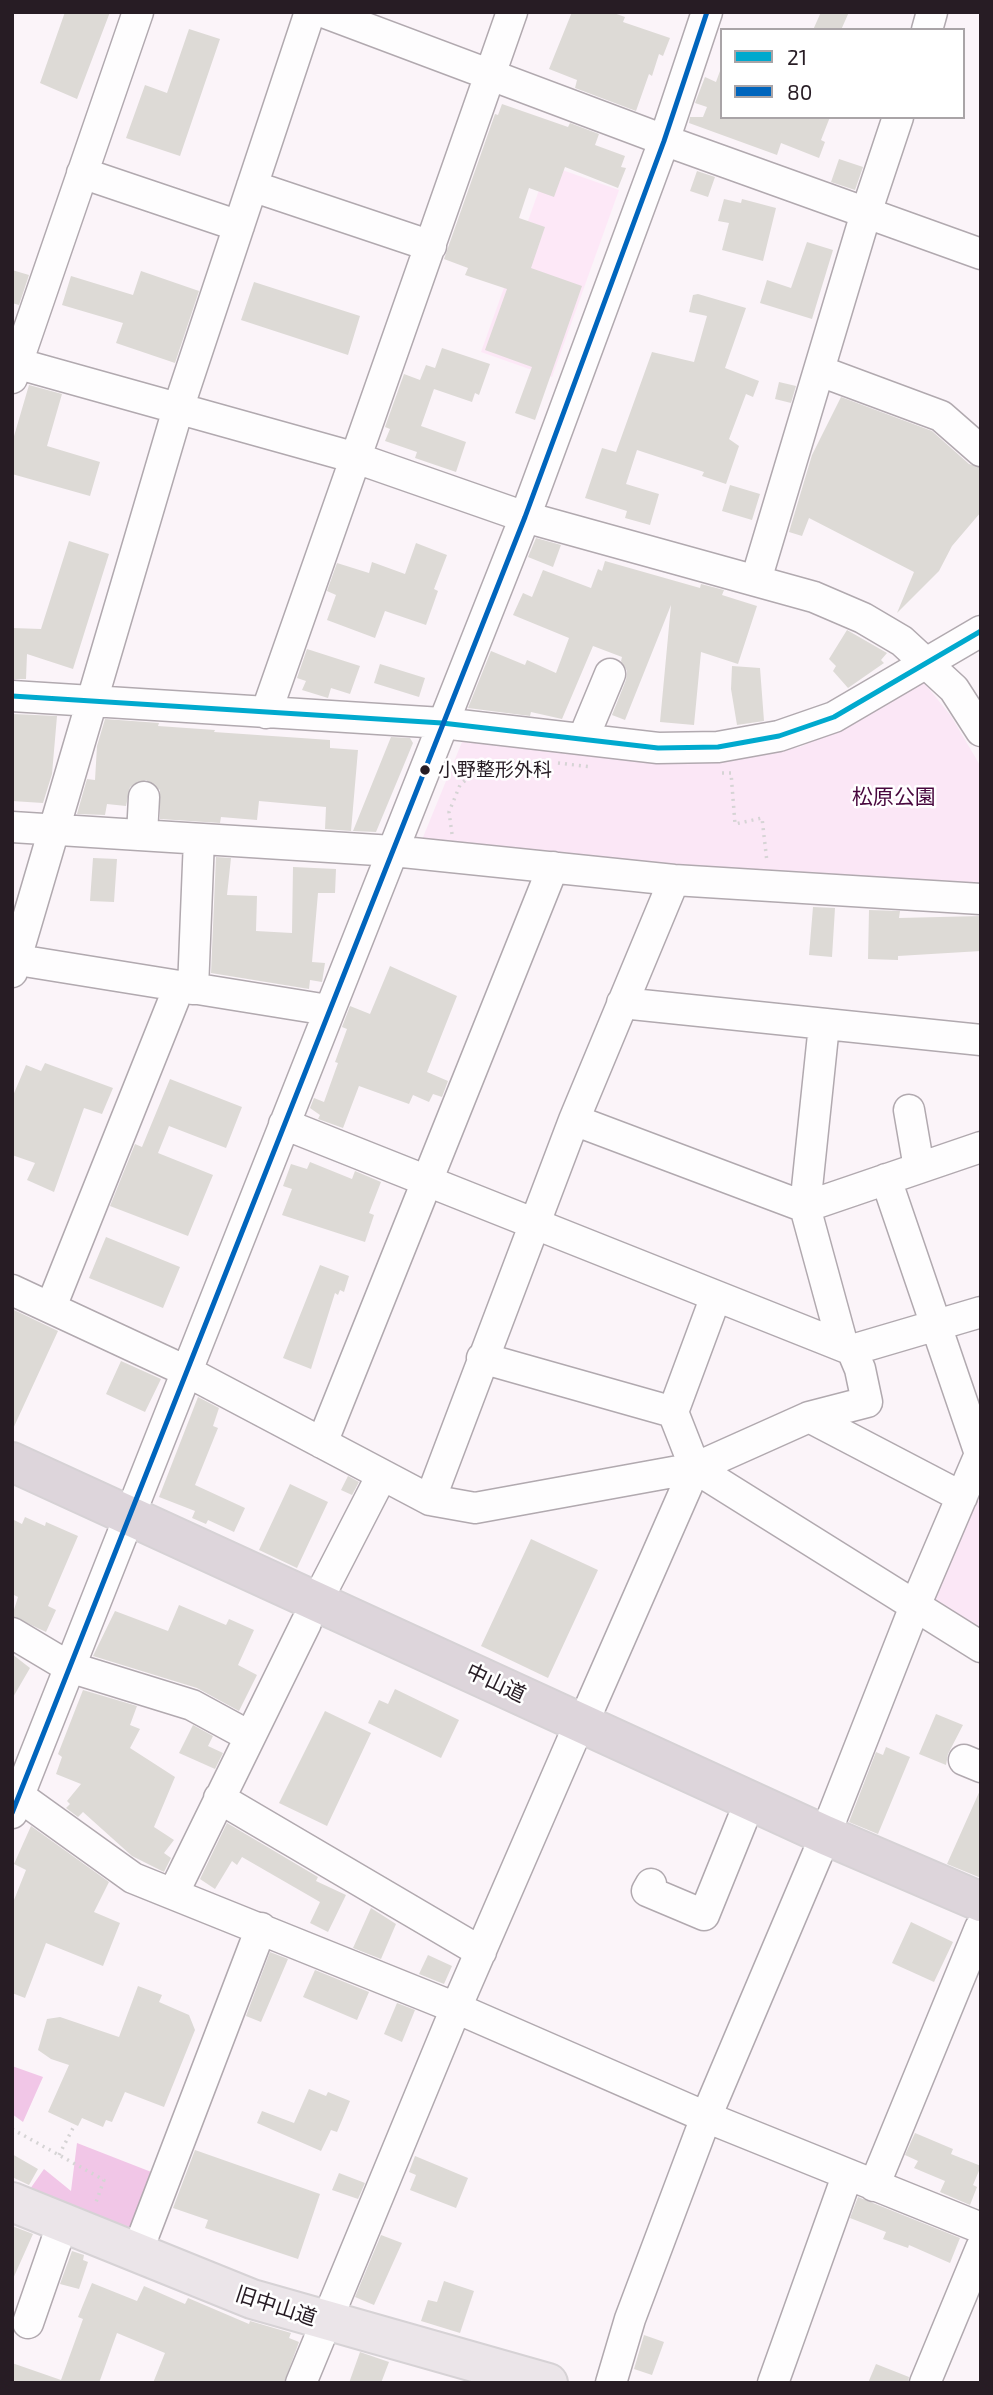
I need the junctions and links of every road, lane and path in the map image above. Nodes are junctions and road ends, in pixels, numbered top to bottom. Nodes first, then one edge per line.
1 (138, 12) edge
2 (310, 12) edge
3 (323, 12) edge
4 (512, 12) edge
5 (708, 12) edge
6 (491, 76) junction
7 (897, 119) edge
8 (664, 141) junction
9 (82, 173) junction
10 (253, 186) junction
11 (866, 213) junction
12 (239, 226) junction
13 (431, 246) junction
14 (981, 254) edge
15 (13, 368) edge
16 (820, 371) junction
17 (178, 409) junction
18 (981, 451) edge
19 (356, 458) junction
20 (525, 517) junction
21 (755, 580) junction
22 (981, 631) edge
23 (925, 662) junction
24 (610, 674) dead end
25 (12, 696) edge
26 (90, 701) junction
27 (266, 713) junction
28 (442, 723) junction
29 (981, 731) edge
30 (583, 739) junction
31 (542, 760) dead end
32 (552, 762) dead end
33 (599, 767) dead end
34 (711, 773) dead end
35 (144, 797) dead end
36 (12, 827) edge
37 (53, 830) junction
38 (142, 835) junction
39 (199, 839) junction
40 (393, 851) junction
41 (450, 856) junction
42 (553, 867) junction
43 (674, 880) junction
44 (769, 886) junction
45 (981, 899) edge
46 (13, 963) edge
47 (186, 988) junction
48 (622, 1003) junction
49 (328, 1010) junction
50 (824, 1026) junction
51 (981, 1041) edge
52 (909, 1110) dead end
53 (573, 1120) junction
54 (284, 1124) junction
55 (978, 1157) edge
56 (919, 1168) junction
57 (427, 1179) junction
58 (886, 1179) junction
59 (805, 1207) junction
60 (533, 1224) junction
61 (12, 1290) edge
62 (716, 1296) junction
63 (51, 1307) junction
64 (981, 1312) edge
65 (936, 1325) junction
66 (847, 1348) junction
67 (482, 1358) junction
68 (186, 1371) junction
69 (673, 1412) junction
70 (808, 1417) junction
71 (322, 1443) junction
72 (980, 1454) edge
73 (12, 1462) edge
74 (695, 1468) junction
75 (382, 1475) junction
76 (12, 1488) edge
77 (962, 1497) junction
78 (429, 1500) junction
79 (125, 1527) junction
80 (915, 1606) junction
81 (312, 1612) junction
82 (12, 1633) edge
83 (981, 1647) edge
84 (69, 1667) junction
85 (578, 1732) junction
86 (249, 1736) junction
87 (219, 1798) junction
88 (15, 1800) edge
89 (742, 1821) junction
90 (822, 1844) junction
91 (651, 1884) dead end
92 (174, 1892) junction
93 (981, 1902) edge
94 (261, 1928) junction
95 (980, 1928) edge
96 (481, 1952) junction
97 (456, 2008) junction
98 (706, 2117) junction
99 (12, 2129) edge
100 (73, 2129) dead end
101 (20, 2133) junction
102 (12, 2139) edge
103 (59, 2155) junction
104 (861, 2181) junction
105 (12, 2202) edge
106 (95, 2206) dead end
107 (62, 2225) junction
108 (981, 2228) edge
109 (981, 2248) edge
110 (136, 2255) junction
111 (325, 2322) junction
112 (28, 2323) dead end
113 (302, 2383) edge
114 (548, 2383) edge
115 (611, 2383) edge
116 (773, 2383) edge
117 (925, 2383) edge

1 - 9 street
2 - 10 street
3 - 6 street
4 - 6 street
5 - 8 street
6 - 8 street
6 - 13 street
7 - 11 street
8 - 11 street
8 - 20 street
9 - 12 street
9 - 15 street
10 - 12 street
10 - 13 street
11 - 14 street
11 - 16 street
12 - 17 street
13 - 19 street
15 - 17 street
16 - 18 street
16 - 21 street
17 - 19 street
17 - 26 street
19 - 20 street
19 - 27 street
20 - 21 street
20 - 28 street
21 - 23 street
22 - 23 street
23 - 29 street
23 - 30 street
24 - 30 street
25 - 26 street
26 - 27 street
26 - 37 street
27 - 28 street
28 - 30 street
28 - 40 street
31 - 41 path
32 - 33 path
34 - 44 path
35 - 38 street
36 - 37 street
37 - 38 street
37 - 46 street
38 - 39 street
39 - 40 street
39 - 47 street
40 - 41 street
40 - 49 street
41 - 42 street
42 - 43 street
42 - 57 street
43 - 44 street
43 - 48 street
44 - 45 street
46 - 47 street
47 - 49 street
47 - 63 street
48 - 50 street
48 - 53 street
49 - 54 street
50 - 51 street
50 - 59 street
52 - 56 street
53 - 59 street
53 - 60 street
54 - 57 street
54 - 68 street
55 - 56 street
56 - 58 street
57 - 60 street
57 - 71 street
58 - 59 street
58 - 65 street
59 - 66 street
60 - 62 street
60 - 67 street
61 - 63 street
62 - 66 street
62 - 69 street
63 - 68 street
64 - 65 street
65 - 66 street
65 - 72 street
66 - 70 street
67 - 69 street
67 - 78 street
68 - 71 street
68 - 79 street
69 - 74 street
70 - 74 street
70 - 77 street
71 - 75 street
72 - 77 street
73 - 79 highway, 中山道
74 - 78 street
74 - 80 street
74 - 85 street
75 - 78 street
75 - 81 street
76 - 79 highway, 中山道
77 - 80 street
79 - 81 highway, 中山道
79 - 84 street
80 - 83 street
80 - 90 street
81 - 85 highway, 中山道
81 - 86 street
82 - 84 street
84 - 86 street
84 - 88 street
85 - 89 highway, 中山道
85 - 90 highway, 中山道
85 - 96 street
86 - 87 street
87 - 92 street
87 - 96 street
88 - 92 street
89 - 90 highway, 中山道
89 - 91 street
90 - 93 highway, 中山道
90 - 95 highway, 中山道
90 - 98 street
92 - 94 street
94 - 97 street
94 - 110 street
95 - 104 street
96 - 97 street
97 - 98 street
97 - 111 street
98 - 104 street
98 - 115 street
99 - 101 path
100 - 103 path
101 - 102 path
101 - 103 path
103 - 106 path
104 - 108 street
104 - 116 street
105 - 107 main road, 旧中山道
107 - 110 main road, 旧中山道
107 - 112 street
109 - 117 street
110 - 111 main road, 旧中山道
111 - 113 street
111 - 114 main road, 旧中山道

